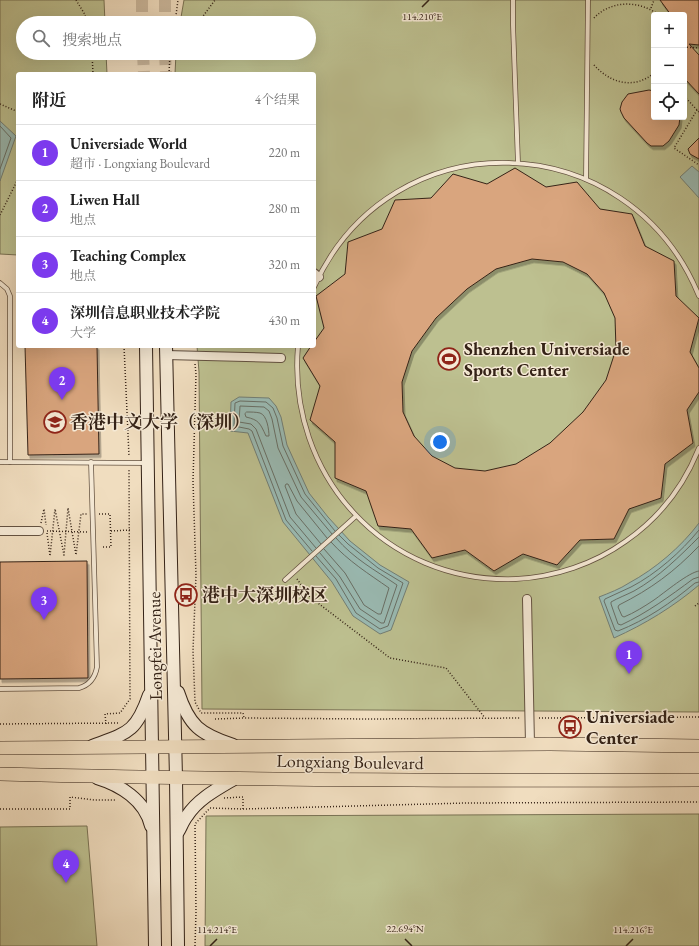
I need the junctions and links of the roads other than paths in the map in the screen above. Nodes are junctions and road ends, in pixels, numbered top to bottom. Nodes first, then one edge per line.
1 (513, 0) edge
2 (588, 0) edge
3 (518, 163) junction
4 (586, 179) junction
5 (316, 275) edge
6 (0, 284) edge
7 (699, 296) edge
8 (146, 348) edge
9 (298, 348) edge
10 (166, 351) edge
11 (281, 358) dead end
12 (699, 448) edge
13 (0, 462) edge
14 (10, 462) junction
15 (91, 462) junction
16 (148, 463) junction
17 (356, 516) junction
18 (0, 531) edge
19 (43, 531) road end
20 (286, 580) dead end
21 (527, 599) dead end
22 (174, 682) junction
23 (152, 687) junction
24 (0, 688) edge
25 (530, 744) junction
26 (152, 746) junction
27 (176, 746) junction
28 (236, 746) junction
29 (699, 746) edge
30 (90, 747) junction
31 (0, 748) edge
32 (0, 774) edge
33 (94, 777) junction
34 (152, 778) junction
35 (176, 778) junction
36 (234, 779) junction
37 (699, 780) edge
38 (177, 833) junction
39 (154, 839) junction
40 (155, 946) edge
41 (178, 946) edge

1 - 3 lane
2 - 4 lane
3 - 4 lane
3 - 5 lane
4 - 7 lane
6 - 14 lane
8 - 16 main road, Longfei Avenue
9 - 17 lane
10 - 11 street
10 - 22 main road, Longfei Avenue
12 - 17 lane
13 - 14 lane
14 - 15 lane
15 - 16 lane
15 - 24 lane
16 - 23 main road, Longfei Avenue
17 - 20 lane
18 - 19 street
21 - 25 street
22 - 27 main road, Longfei Avenue
22 - 28 main road
23 - 26 main road, Longfei Avenue
23 - 30 main road
25 - 28 main road, Longxiang Boulevard
25 - 29 main road, Longxiang Boulevard
26 - 27 main road, Longxiang Boulevard
26 - 30 main road, Longxiang Boulevard
26 - 34 main road, Longfei Avenue
27 - 28 main road, Longxiang Boulevard
27 - 35 main road, Longfei Avenue
30 - 31 main road, Longxiang Boulevard
32 - 33 main road, Longxiang Boulevard
33 - 34 main road, Longxiang Boulevard
33 - 39 main road
34 - 35 main road, Longxiang Boulevard
34 - 39 main road, Longfei Avenue
35 - 36 main road, Longxiang Boulevard
35 - 38 main road, Longfei Avenue
36 - 37 main road, Longxiang Boulevard
36 - 38 main road
38 - 41 main road, Longfei Avenue
39 - 40 main road, Longfei Avenue

